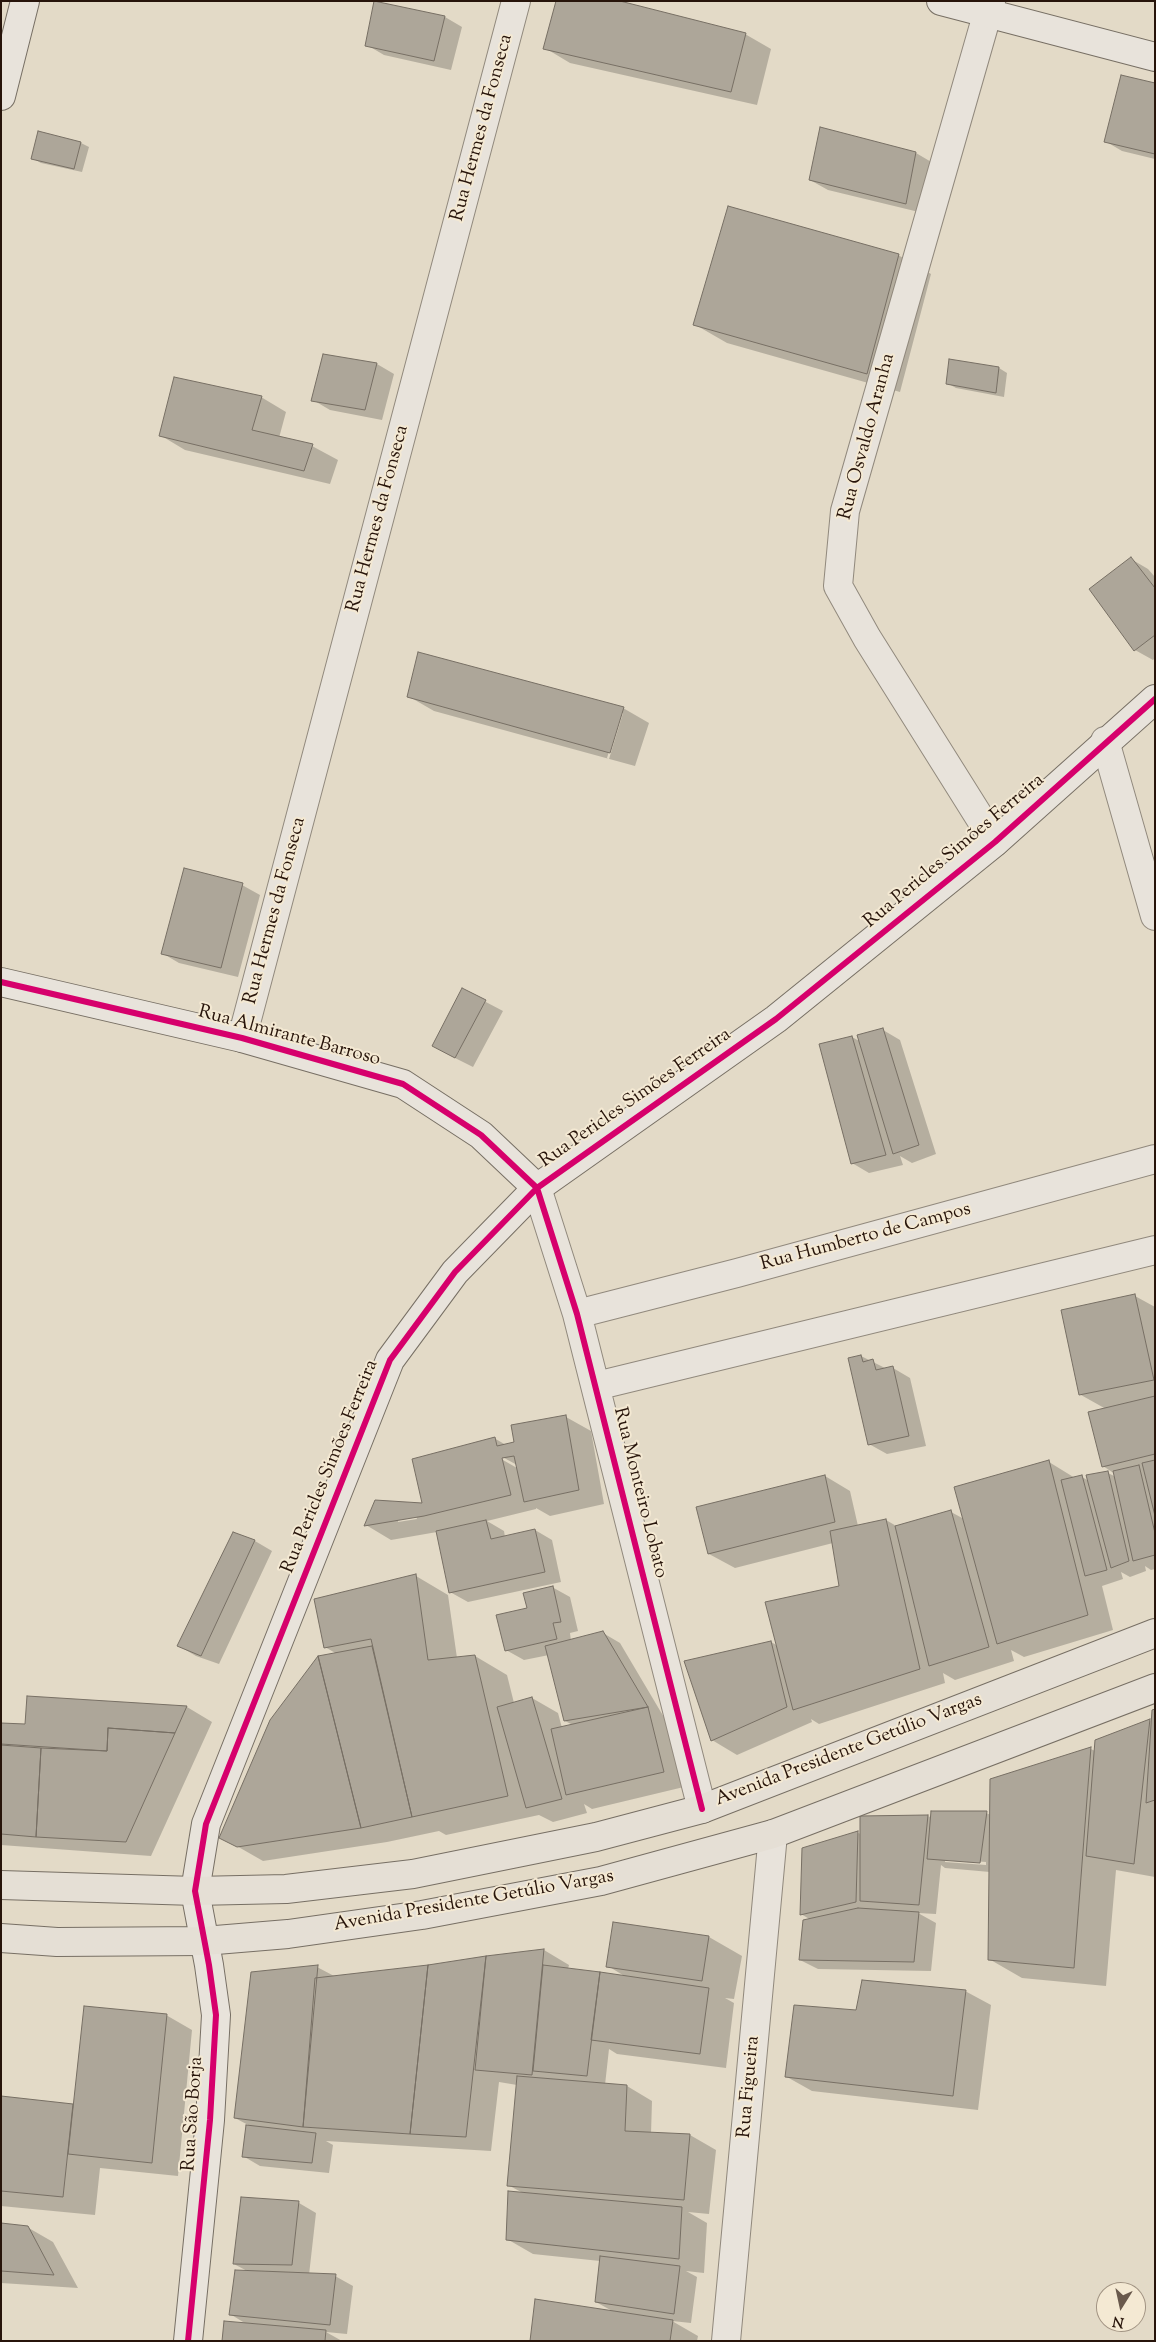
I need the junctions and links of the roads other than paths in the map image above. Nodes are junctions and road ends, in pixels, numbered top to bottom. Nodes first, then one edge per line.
1 (25, 1) edge
2 (516, 1) edge
3 (941, 1) edge
4 (989, 7) edge
5 (1155, 57) edge
6 (1, 96) edge
7 (1155, 699) edge
8 (1105, 741) junction
9 (995, 842) junction
10 (1155, 916) edge
11 (1, 982) edge
12 (242, 1038) junction
13 (1155, 1160) edge
14 (537, 1188) junction
15 (1155, 1250) edge
16 (578, 1314) junction
17 (596, 1386) junction
18 (1155, 1633) edge
19 (1155, 1688) edge
20 (702, 1809) junction
21 (773, 1834) junction
22 (1, 1885) edge
23 (195, 1891) junction
24 (1, 1938) edge
25 (204, 1941) junction
26 (188, 2341) edge
27 (726, 2341) edge

1 - 6 street
2 - 12 street, Rua Hermes da Fonseca
3 - 4 street
4 - 5 street
4 - 9 street, Rua Osvaldo Aranha
7 - 8 street, Rua Pericles Simões Ferreira
8 - 9 street, Rua Pericles Simões Ferreira
8 - 10 street
9 - 14 street, Rua Pericles Simões Ferreira
11 - 12 street, Rua Almirante Barroso
12 - 14 street, Rua Almirante Barroso
13 - 16 street, Rua Humberto de Campos
14 - 16 street, Rua Monteiro Lobato
14 - 23 street, Rua Pericles Simões Ferreira
15 - 17 street
16 - 17 street, Rua Monteiro Lobato
17 - 20 street, Rua Monteiro Lobato
18 - 20 main road, Avenida Presidente Getúlio Vargas
19 - 21 main road, Avenida Presidente Getúlio Vargas
20 - 23 main road, Avenida Presidente Getúlio Vargas
21 - 25 main road, Avenida Presidente Getúlio Vargas
21 - 27 street, Rua Figueira
22 - 23 main road, Avenida Presidente Getúlio Vargas
23 - 25 street, Rua São Borja
24 - 25 main road, Avenida Presidente Getúlio Vargas
25 - 26 street, Rua São Borja

